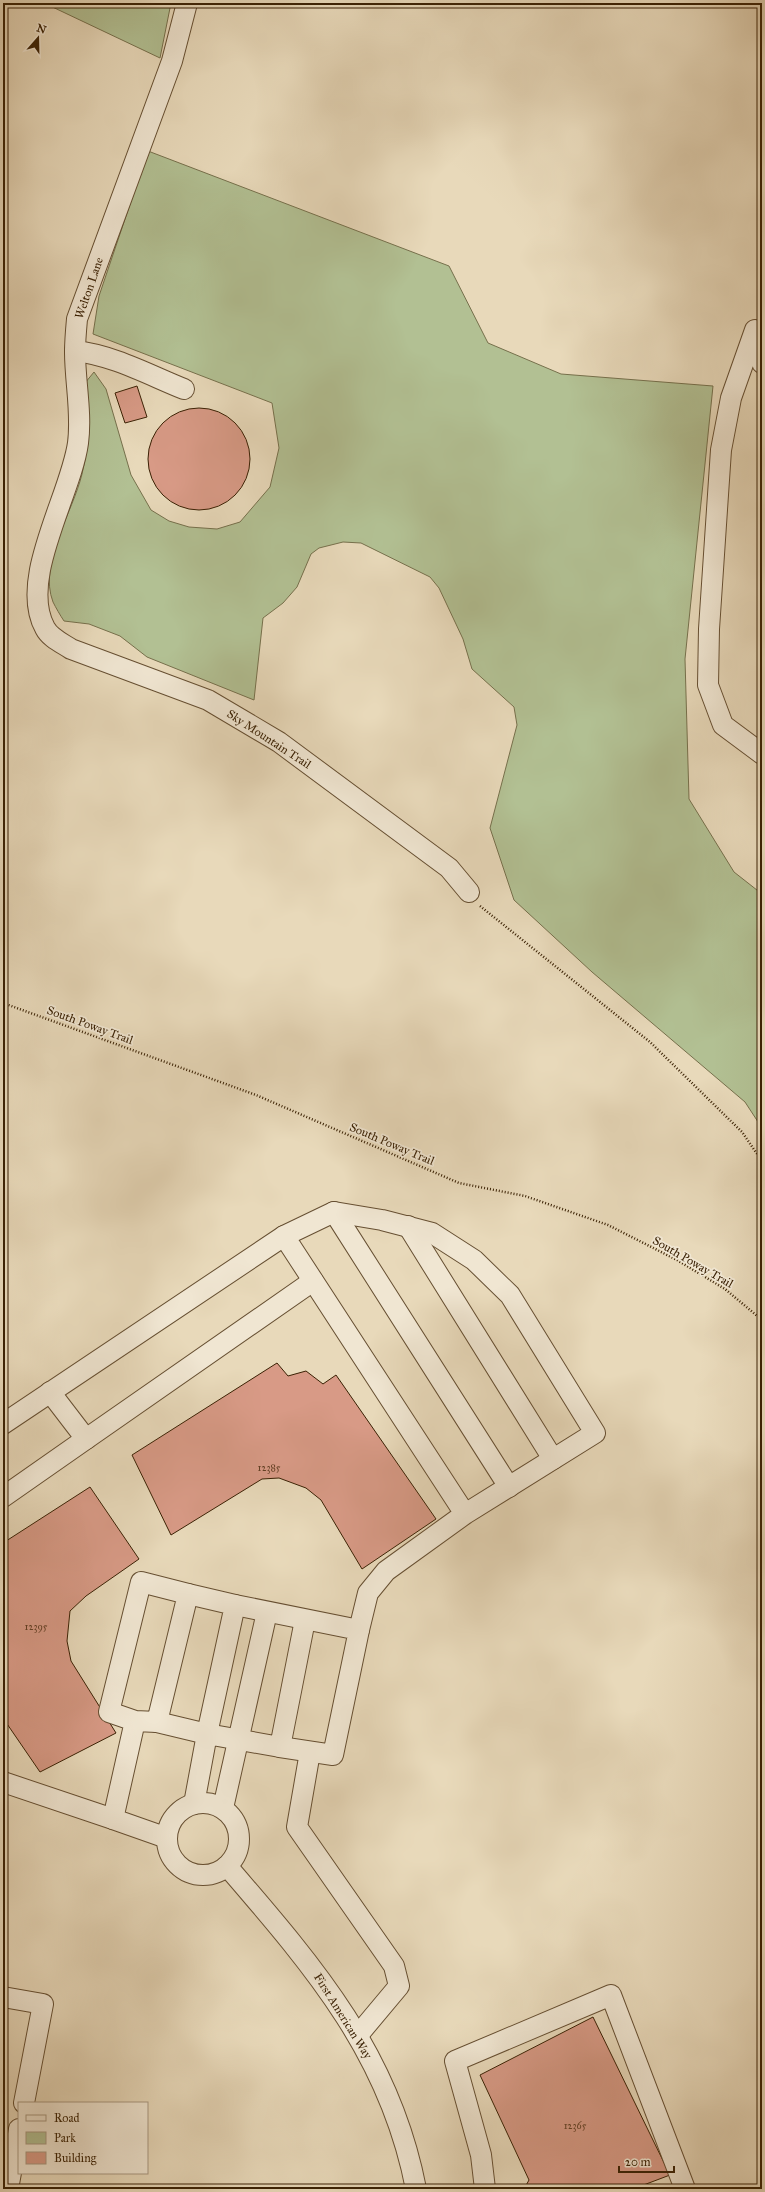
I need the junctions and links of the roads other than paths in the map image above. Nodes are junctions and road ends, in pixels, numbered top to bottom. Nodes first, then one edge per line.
1 (187, 3) edge
2 (75, 351) junction
3 (762, 363) edge
4 (184, 389) dead end
5 (44, 628) joint
6 (762, 754) edge
7 (474, 898) road end
8 (334, 1212) junction
9 (408, 1226) junction
10 (284, 1236) junction
11 (313, 1281) junction
12 (50, 1392) junction
13 (3, 1424) edge
14 (86, 1439) junction
15 (553, 1459) junction
16 (509, 1487) junction
17 (3, 1497) edge
18 (465, 1514) junction
19 (188, 1594) junction
20 (235, 1605) junction
21 (267, 1612) junction
22 (306, 1620) junction
23 (359, 1630) junction
24 (135, 1721) junction
25 (157, 1722) junction
26 (207, 1734) junction
27 (238, 1739) junction
28 (280, 1747) junction
29 (310, 1752) junction
30 (3, 1782) edge
31 (194, 1804) junction
32 (223, 1808) junction
33 (113, 1819) junction
34 (167, 1838) junction
35 (227, 1866) junction
36 (4, 2000) edge
37 (358, 2035) junction
38 (24, 2102) edge
39 (18, 2134) edge
40 (8, 2189) edge
41 (416, 2189) edge
42 (485, 2189) edge
43 (685, 2189) edge

1 - 2 street, Welton Lane
2 - 4 street
2 - 5 street, Welton Lane
3 - 6 street
5 - 7 street, Sky Mountain Trail
8 - 9 street
8 - 10 street
8 - 16 street
9 - 15 street
9 - 15 street
10 - 11 street
10 - 12 street
11 - 14 street
11 - 18 street
12 - 13 street
12 - 14 street
14 - 17 street
15 - 16 street
16 - 18 street
18 - 23 street
19 - 20 street
19 - 24 street
19 - 25 street
20 - 21 street
20 - 26 street
21 - 22 street
21 - 27 street
22 - 23 street
22 - 28 street
23 - 29 street
24 - 25 street
24 - 33 street
25 - 26 street
26 - 27 street
26 - 31 street
27 - 28 street
27 - 32 street
28 - 29 street
29 - 37 street
30 - 33 street
31 - 32 street
31 - 34 street
32 - 35 street
33 - 34 street
34 - 35 street
35 - 37 street, First American Way
36 - 38 street
37 - 41 street, First American Way
39 - 40 street
42 - 43 street

